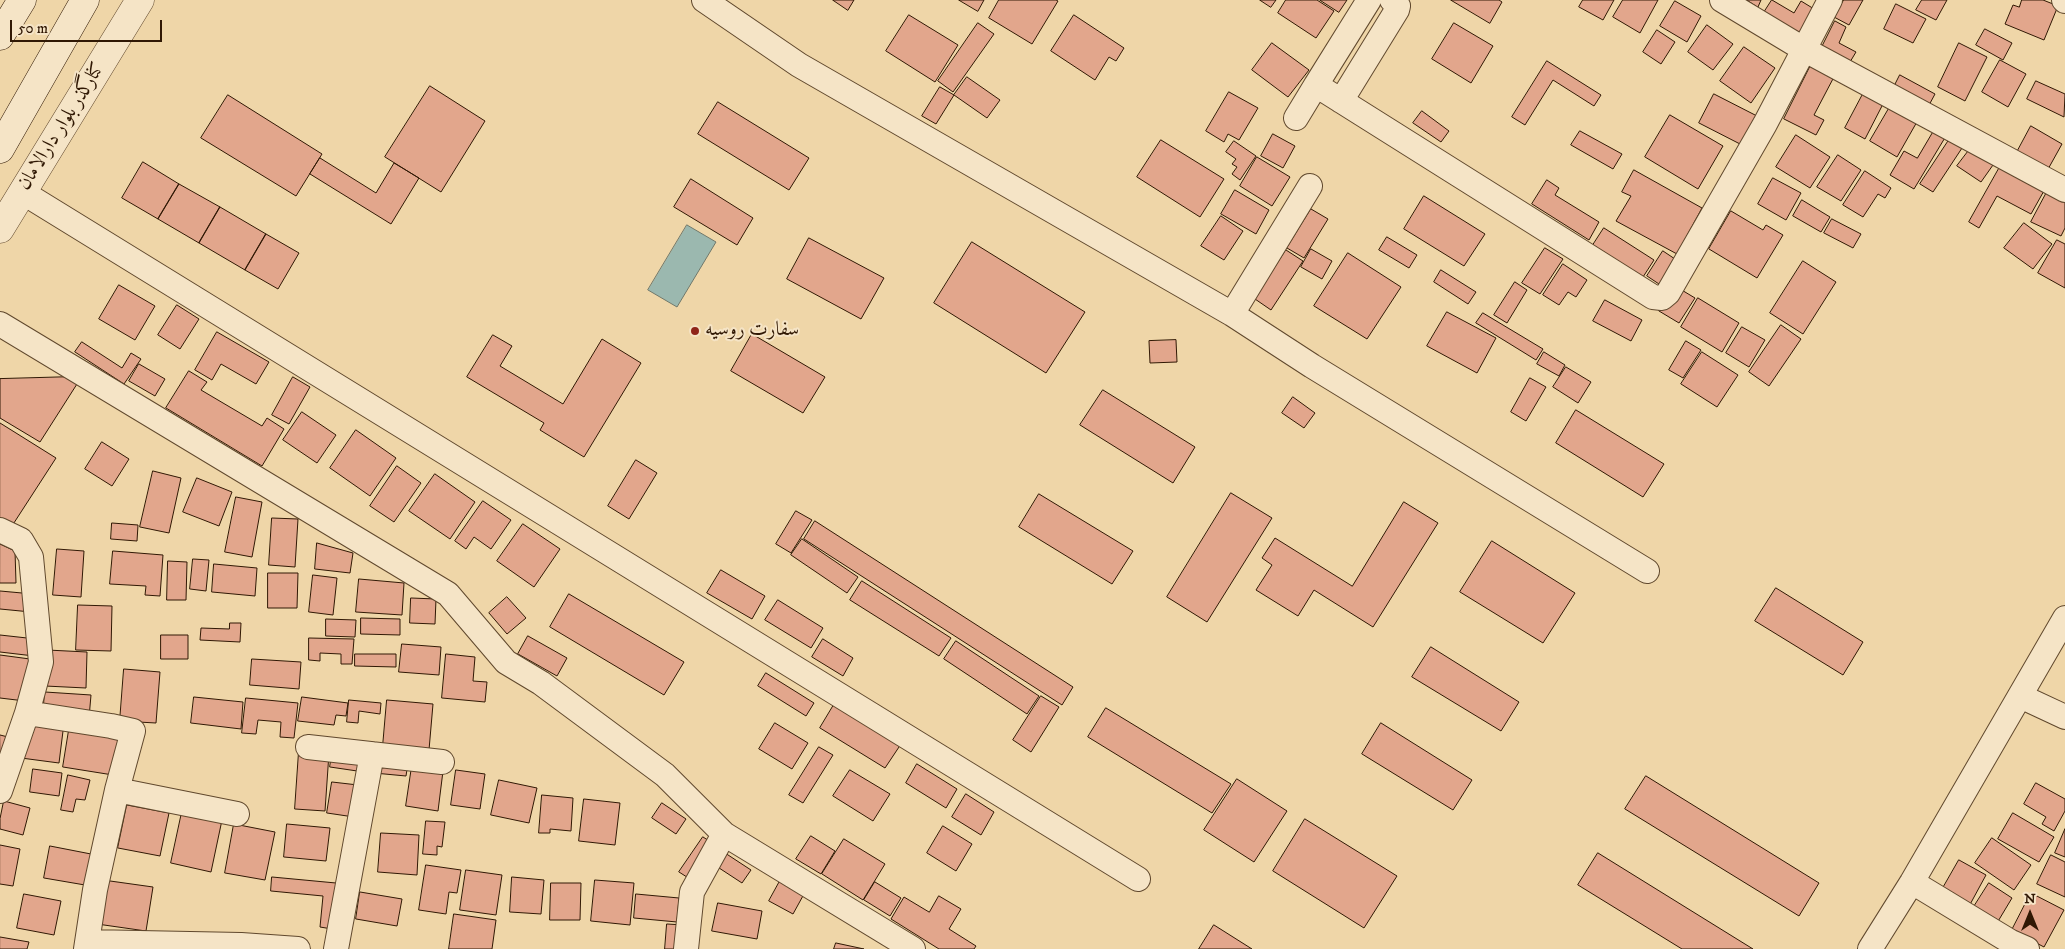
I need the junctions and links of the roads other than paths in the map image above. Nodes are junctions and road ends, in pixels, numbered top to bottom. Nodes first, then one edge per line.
1 (22, 0) edge
2 (86, 0) edge
3 (140, 0) edge
4 (704, 0) edge
5 (1369, 0) edge
6 (1392, 0) edge
7 (1722, 0) edge
8 (1830, 0) edge
9 (0, 36) edge
10 (1805, 50) junction
11 (1316, 85) junction
12 (1341, 101) junction
13 (1296, 118) dead end
14 (0, 149) edge
15 (1310, 186) dead end
16 (2065, 190) edge
17 (22, 192) junction
18 (0, 229) edge
19 (1232, 314) junction
20 (0, 324) edge
21 (0, 530) edge
22 (1647, 571) dead end
23 (2065, 618) edge
24 (2020, 696) junction
25 (26, 713) junction
26 (2065, 717) edge
27 (308, 747) dead end
28 (372, 754) junction
29 (442, 762) dead end
30 (117, 790) junction
31 (0, 791) edge
32 (238, 814) dead end
33 (724, 834) junction
34 (1138, 879) dead end
35 (1912, 882) junction
36 (87, 946) edge
37 (241, 947) edge
38 (2014, 947) edge
39 (298, 949) edge
40 (336, 949) edge
41 (686, 949) edge
42 (912, 949) edge
43 (1870, 949) edge

1 - 9 street
2 - 14 street
3 - 17 street, کنارگذر بلوار دارالامان
4 - 19 street
5 - 11 street
6 - 12 street
7 - 10 street
8 - 10 street
10 - 12 street
10 - 16 street
11 - 12 street
11 - 13 street
15 - 19 street
17 - 18 street, کنارگذر بلوار دارالامان
17 - 34 street
19 - 22 street
20 - 33 street
21 - 25 street
23 - 24 street
24 - 26 street
24 - 35 street
25 - 30 street
25 - 31 street
27 - 28 street
28 - 29 street
28 - 40 street
30 - 32 street
30 - 36 street
33 - 41 street
33 - 42 street
35 - 38 street
35 - 43 street
36 - 37 street
37 - 39 street

